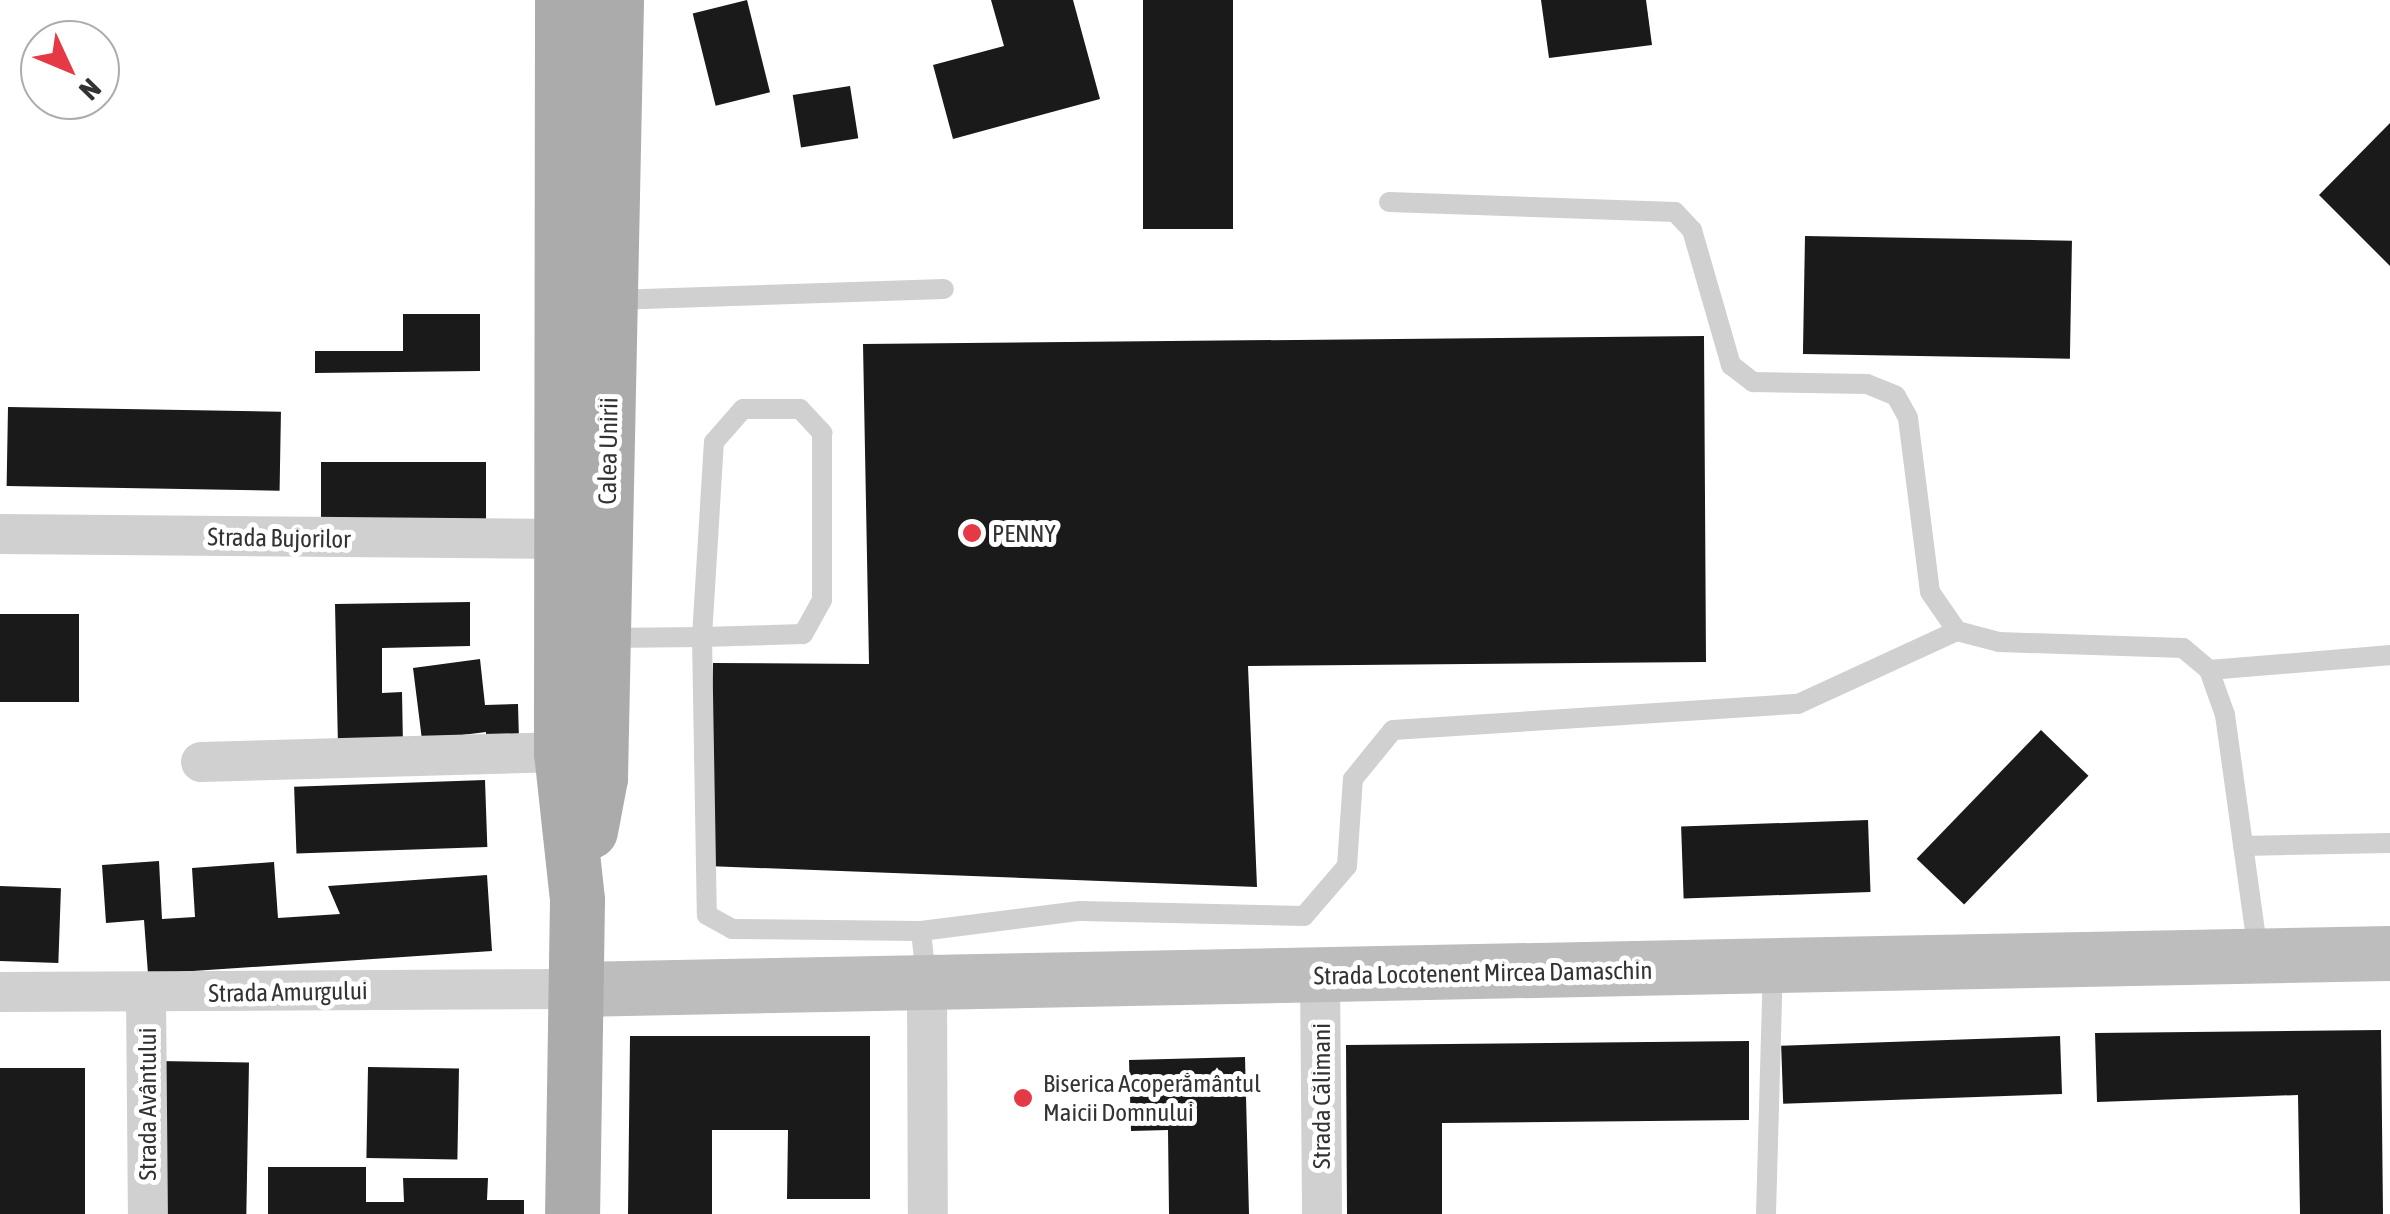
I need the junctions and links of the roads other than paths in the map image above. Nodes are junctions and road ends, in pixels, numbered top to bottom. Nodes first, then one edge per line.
1 (562, 0) edge
2 (616, 0) edge
3 (1389, 202) dead end
4 (944, 289) dead end
5 (611, 300) junction
6 (0, 534) edge
7 (558, 539) junction
8 (1956, 631) junction
9 (702, 637) junction
10 (603, 638) junction
11 (2390, 656) edge
12 (2209, 670) junction
13 (561, 752) junction
14 (201, 762) dead end
15 (2390, 843) edge
16 (2243, 846) junction
17 (578, 900) junction
18 (2390, 953) edge
19 (924, 956) junction
20 (2258, 956) junction
21 (1773, 966) junction
22 (1320, 977) junction
23 (576, 989) junction
24 (0, 992) edge
25 (146, 994) junction
26 (148, 1214) edge
27 (572, 1214) edge
28 (928, 1214) edge
29 (1322, 1214) edge
30 (1766, 1214) edge

1 - 7 main road, Calea Unirii
2 - 5 main road, Calea Unirii
3 - 8 lane
4 - 5 lane
5 - 10 main road, Calea Unirii
6 - 7 street, Strada Bujorilor
7 - 13 main road, Calea Unirii
8 - 12 lane
8 - 19 lane
9 - 9 lane
9 - 10 lane
9 - 19 lane
10 - 17 main road, Calea Unirii
11 - 12 lane
12 - 16 lane
13 - 14 street
13 - 17 main road, Calea Unirii
15 - 16 lane
16 - 20 lane
17 - 23 main road, Calea Unirii
18 - 20 street, Strada Locotenent Mircea Damaschin
19 - 22 street, Strada Locotenent Mircea Damaschin
19 - 23 street, Strada Locotenent Mircea Damaschin
19 - 28 street
20 - 21 street, Strada Locotenent Mircea Damaschin
21 - 22 street, Strada Locotenent Mircea Damaschin
21 - 30 lane
22 - 29 street, Strada Călimani
23 - 25 street, Strada Amurgului
23 - 27 main road, Calea Unirii
24 - 25 street, Strada Amurgului
25 - 26 street, Strada Avântului

